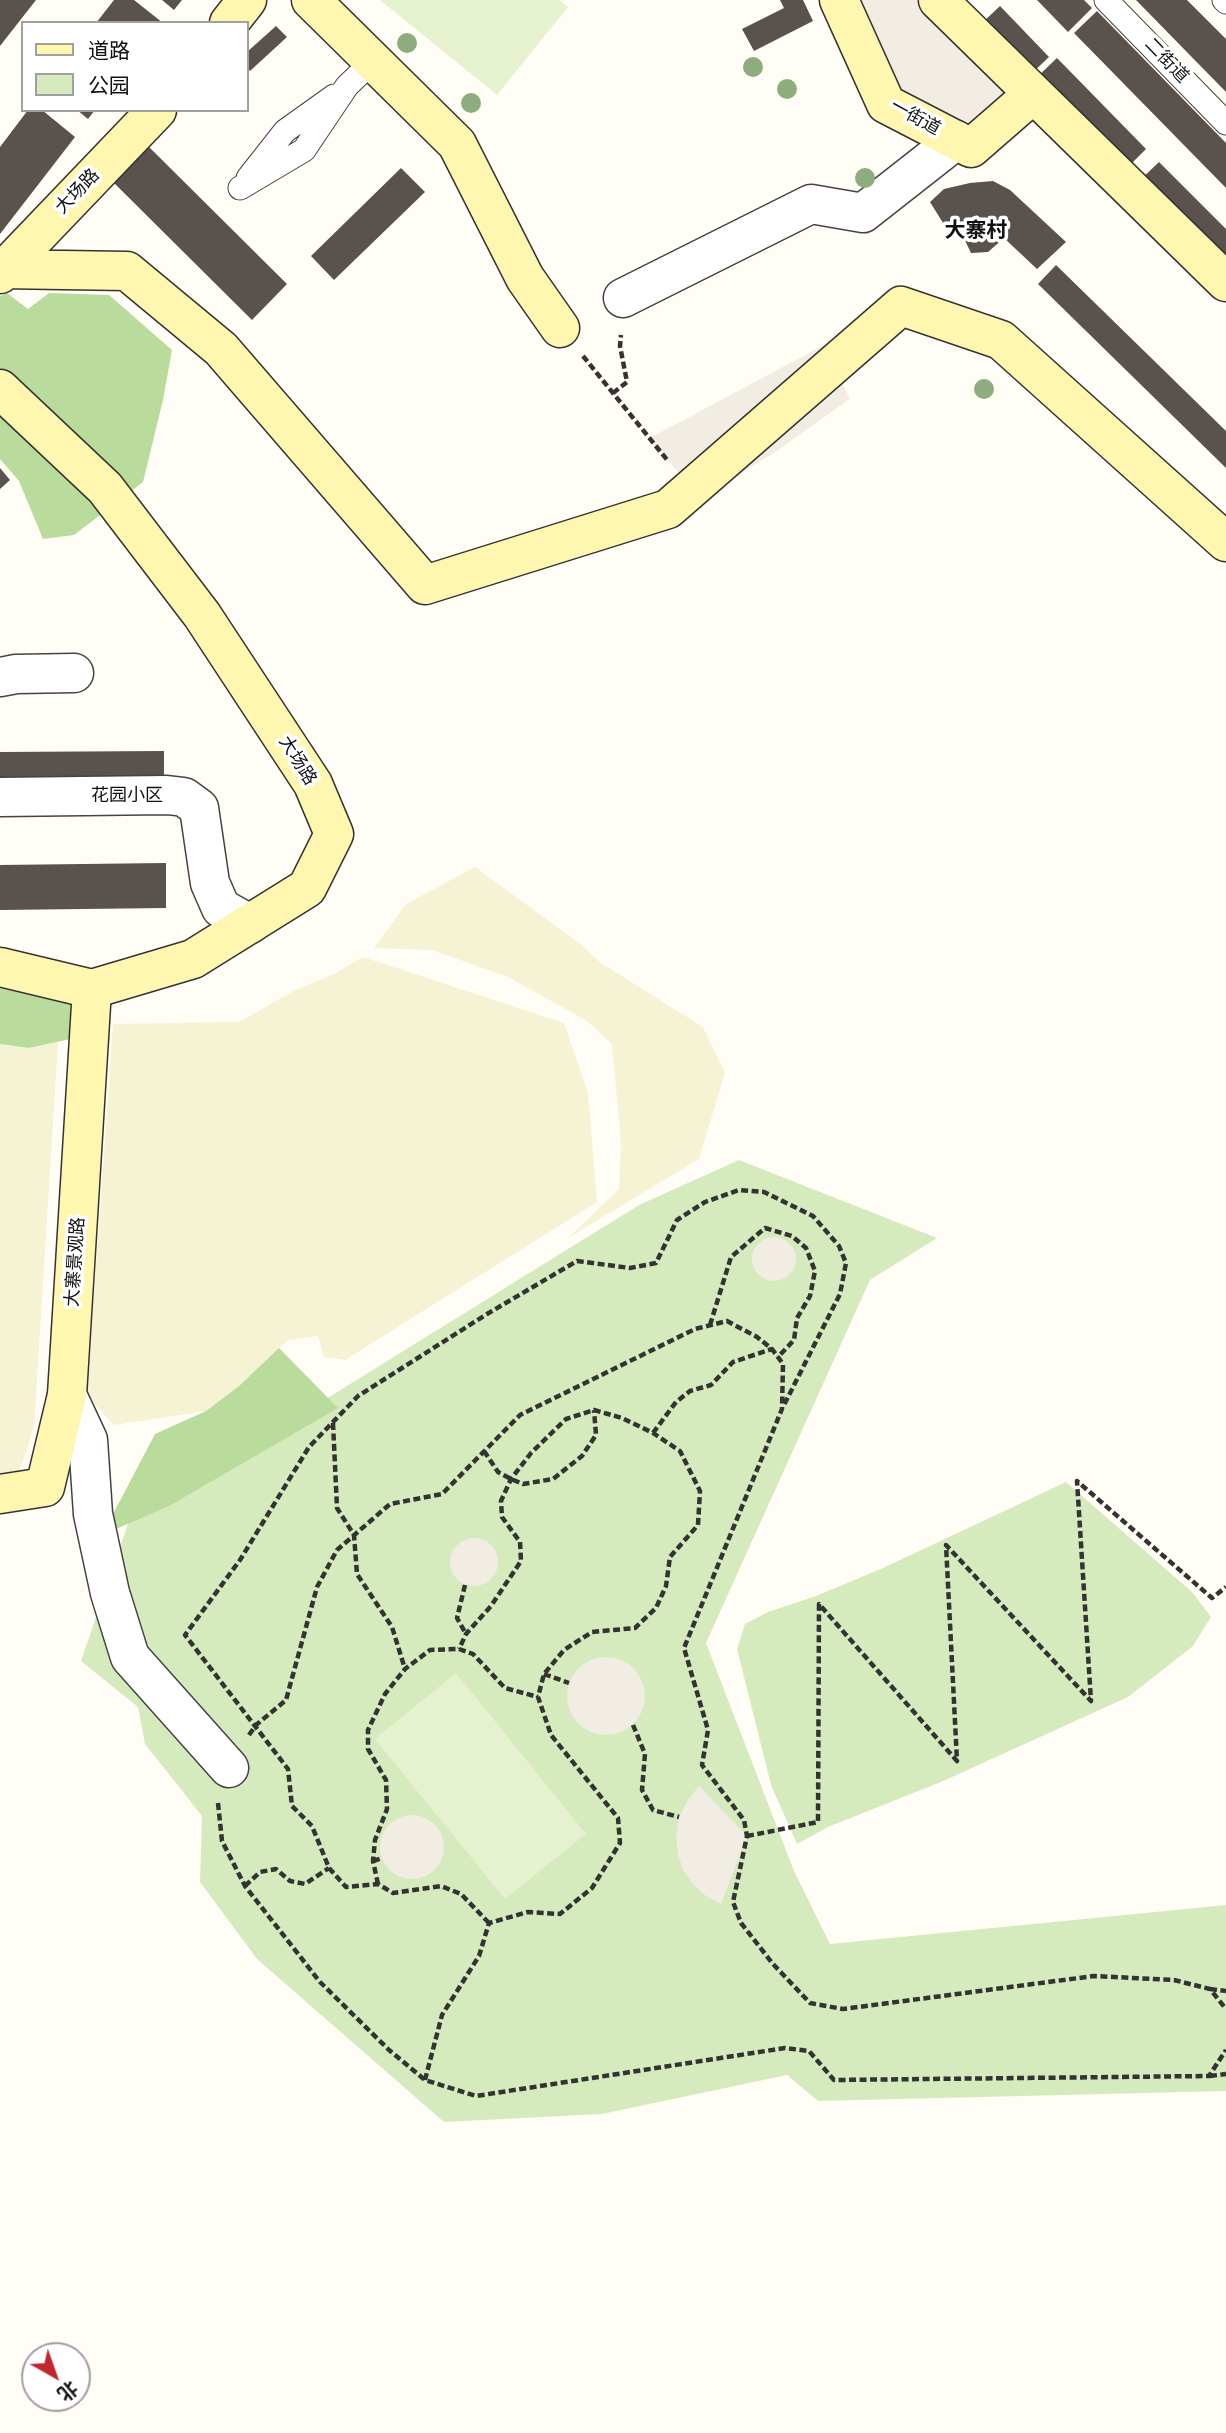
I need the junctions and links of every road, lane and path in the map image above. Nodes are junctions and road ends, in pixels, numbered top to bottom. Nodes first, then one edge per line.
1 (247, 0) edge
2 (311, 0) edge
3 (839, 0) edge
4 (938, 0) edge
5 (1106, 0) edge
6 (231, 21) edge
7 (360, 74) junction
8 (1033, 94) junction
9 (155, 112) edge
10 (1226, 123) edge
11 (956, 140) junction
12 (1, 271) edge
13 (1226, 282) edge
14 (623, 298) dead end
15 (560, 328) joint
16 (620, 346) dead end
17 (0, 389) edge
18 (613, 393) junction
19 (691, 489) junction
20 (1226, 542) edge
21 (74, 673) dead end
22 (0, 677) edge
23 (0, 797) edge
24 (250, 924) junction
25 (0, 967) edge
26 (92, 989) junction
27 (709, 1325) junction
28 (772, 1349) junction
29 (778, 1357) junction
30 (67, 1395) junction
31 (782, 1409) junction
32 (594, 1410) junction
33 (332, 1423) junction
34 (653, 1433) junction
35 (484, 1451) junction
36 (510, 1479) junction
37 (0, 1494) edge
38 (354, 1535) junction
39 (464, 1585) dead end
40 (1226, 1587) edge
41 (466, 1634) junction
42 (459, 1649) junction
43 (405, 1669) junction
44 (544, 1674) junction
45 (569, 1683) dead end
46 (538, 1697) junction
47 (256, 1725) junction
48 (633, 1725) dead end
49 (229, 1768) junction
50 (679, 1817) dead end
51 (747, 1836) junction
52 (382, 1857) dead end
53 (373, 1861) junction
54 (329, 1868) junction
55 (378, 1884) junction
56 (245, 1886) junction
57 (489, 1923) junction
58 (1210, 1989) junction
59 (1226, 1991) edge
60 (1226, 2009) edge
61 (1226, 2050) edge
62 (1226, 2074) edge
63 (1209, 2076) junction
64 (425, 2080) junction

1 - 6 street
2 - 7 street
3 - 11 street, 一街道
4 - 8 street
5 - 10 lane, 二街道
7 - 7 lane
7 - 15 street
8 - 11 street, 一街道
8 - 13 street
9 - 12 street, 大场路
11 - 14 street
12 - 19 street
15 - 18 path
16 - 18 path
17 - 24 street, 大场路
18 - 19 path
19 - 20 street
21 - 22 street
23 - 24 street, 花园小区
24 - 26 street, 大场路
25 - 26 street, 大场路
26 - 30 street, 大寨景观路
27 - 28 path
27 - 29 path
27 - 35 path
28 - 29 path
28 - 34 path
29 - 31 path
30 - 37 street, 大寨景观路
30 - 49 street
31 - 33 path
31 - 51 path
32 - 34 path
32 - 36 path
32 - 36 path
33 - 38 path
33 - 47 path
34 - 44 path
35 - 36 path
35 - 38 path
36 - 41 path
38 - 43 path
38 - 47 path
39 - 41 path
40 - 51 path
41 - 42 path
42 - 43 path
42 - 46 path
43 - 53 path
44 - 45 path
44 - 46 path
46 - 57 path
47 - 49 path
47 - 54 path
48 - 50 path
49 - 56 path
51 - 58 path
52 - 53 path
53 - 55 path
54 - 55 path
54 - 56 path
55 - 57 path
56 - 64 path
57 - 64 path
58 - 59 path
58 - 60 path
61 - 63 path
62 - 63 path
63 - 64 path

